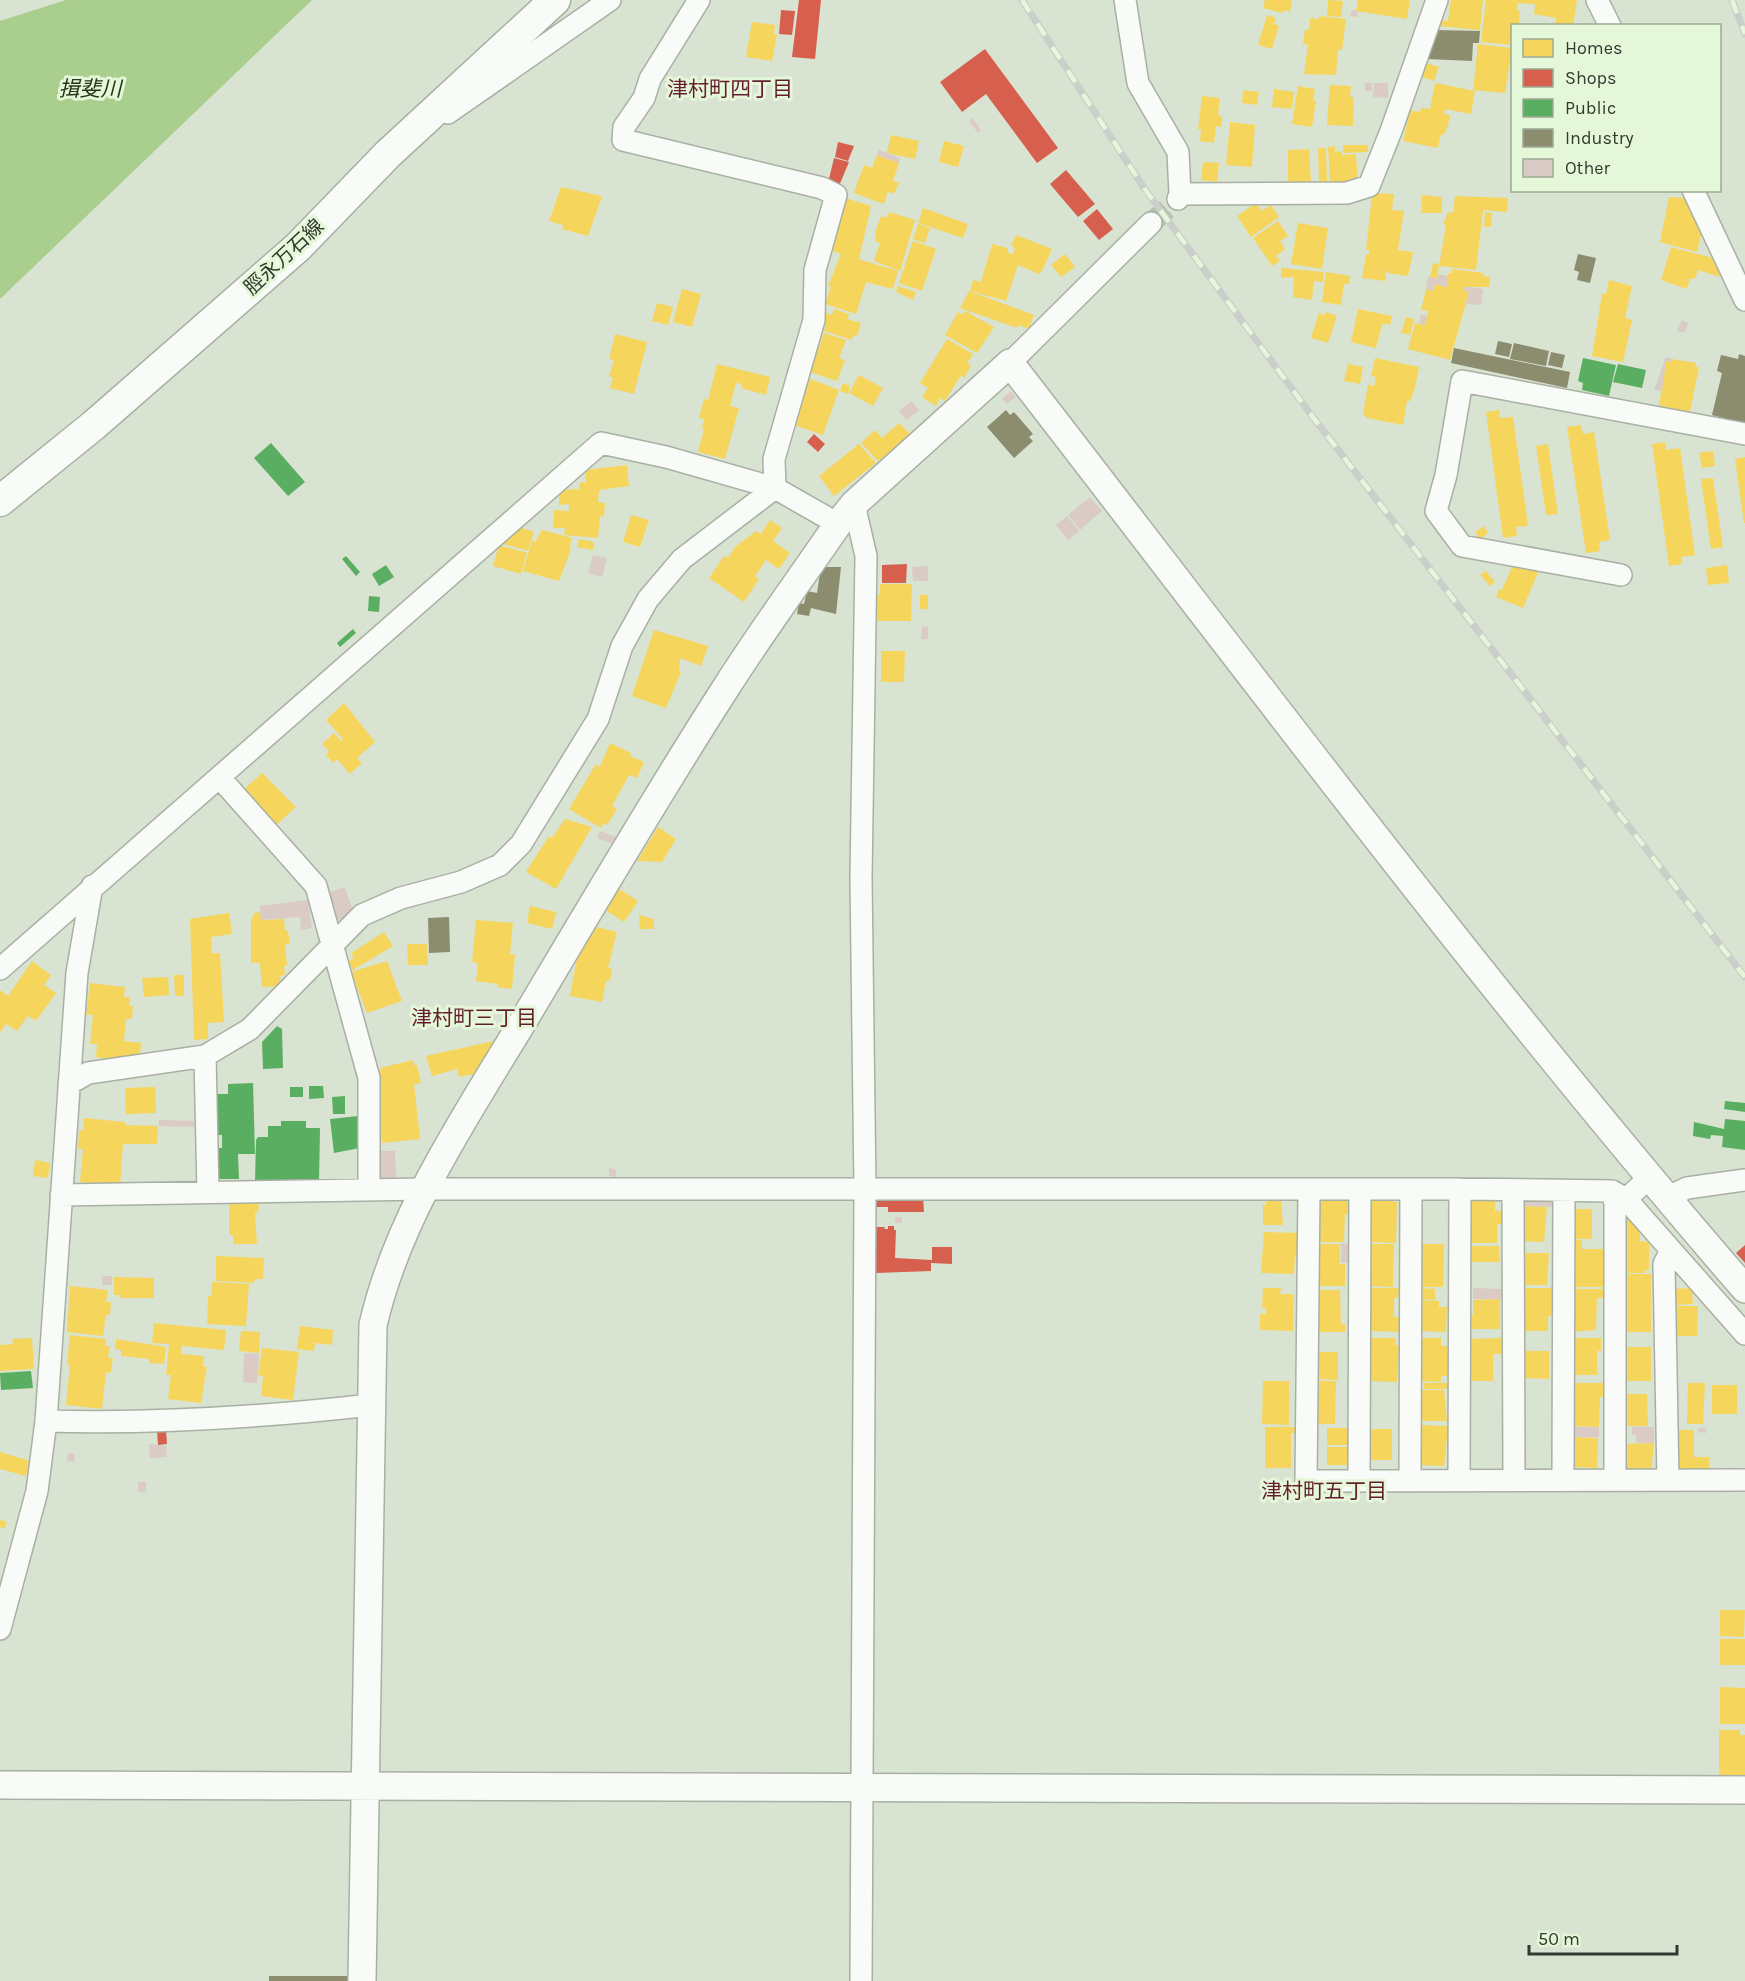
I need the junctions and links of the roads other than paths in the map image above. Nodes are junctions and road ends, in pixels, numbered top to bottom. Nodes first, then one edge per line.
1 (555, 0) edge
2 (610, 0) edge
3 (699, 0) edge
4 (1125, 0) edge
5 (1437, 0) edge
6 (1597, 0) edge
7 (1609, 24) edge
8 (388, 154) junction
9 (1694, 192) edge
10 (1151, 223) tunnel mouth
11 (1745, 300) edge
12 (1010, 363) junction
13 (1745, 434) edge
14 (775, 488) junction
15 (0, 501) edge
16 (846, 514) junction
17 (1621, 575) dead end
18 (220, 778) junction
19 (92, 886) junction
20 (333, 943) junction
21 (0, 969) edge
22 (205, 1056) junction
23 (69, 1084) junction
24 (1648, 1178) junction
25 (1745, 1180) edge
26 (425, 1189) junction
27 (1411, 1189) junction
28 (1460, 1189) junction
29 (369, 1190) junction
30 (865, 1190) junction
31 (1309, 1190) junction
32 (1360, 1190) junction
33 (1514, 1190) junction
34 (1564, 1191) junction
35 (208, 1192) junction
36 (61, 1195) junction
37 (1619, 1195) junction
38 (1666, 1198) junction
39 (1671, 1251) junction
40 (1745, 1288) edge
41 (1745, 1334) edge
42 (371, 1405) junction
43 (46, 1421) junction
44 (1459, 1479) junction
45 (1514, 1479) junction
46 (1359, 1480) junction
47 (1410, 1480) junction
48 (1563, 1480) junction
49 (1616, 1480) junction
50 (1668, 1480) junction
51 (1745, 1480) edge
52 (9, 1567) edge
53 (0, 1629) edge
54 (0, 1785) edge
55 (367, 1787) junction
56 (862, 1788) junction
57 (1745, 1790) edge
58 (362, 1981) edge
59 (861, 1981) edge

1 - 8 main road, 脛永万石線
2 - 8 street
3 - 14 street
4 - 5 street
6 - 7 street
8 - 15 main road, 脛永万石線
9 - 11 street
10 - 12 street
12 - 16 street
12 - 24 street
13 - 17 street
14 - 16 street
14 - 18 street
14 - 20 street
16 - 26 street
16 - 30 street
18 - 19 street
18 - 20 street
19 - 21 street
19 - 23 street
20 - 22 street
20 - 29 street
22 - 23 street
22 - 35 street
23 - 36 street
24 - 37 street
24 - 38 street
25 - 38 street
26 - 29 street
26 - 30 street
26 - 42 street
27 - 28 street
27 - 32 street
27 - 47 street
28 - 33 street
28 - 44 street
29 - 35 street
30 - 31 street
30 - 56 street
31 - 32 street
31 - 46 street
32 - 46 street
33 - 34 street
33 - 45 street
34 - 37 street
34 - 48 street
35 - 36 street
36 - 43 street
37 - 39 street
37 - 49 street
38 - 40 street
39 - 41 street
39 - 50 street
42 - 43 street
42 - 55 street
43 - 52 street
44 - 45 street
44 - 47 street
45 - 48 street
46 - 47 street
48 - 49 street
49 - 50 street
50 - 51 street
52 - 53 street
54 - 55 street
55 - 56 street
55 - 58 street
56 - 57 street
56 - 59 street

